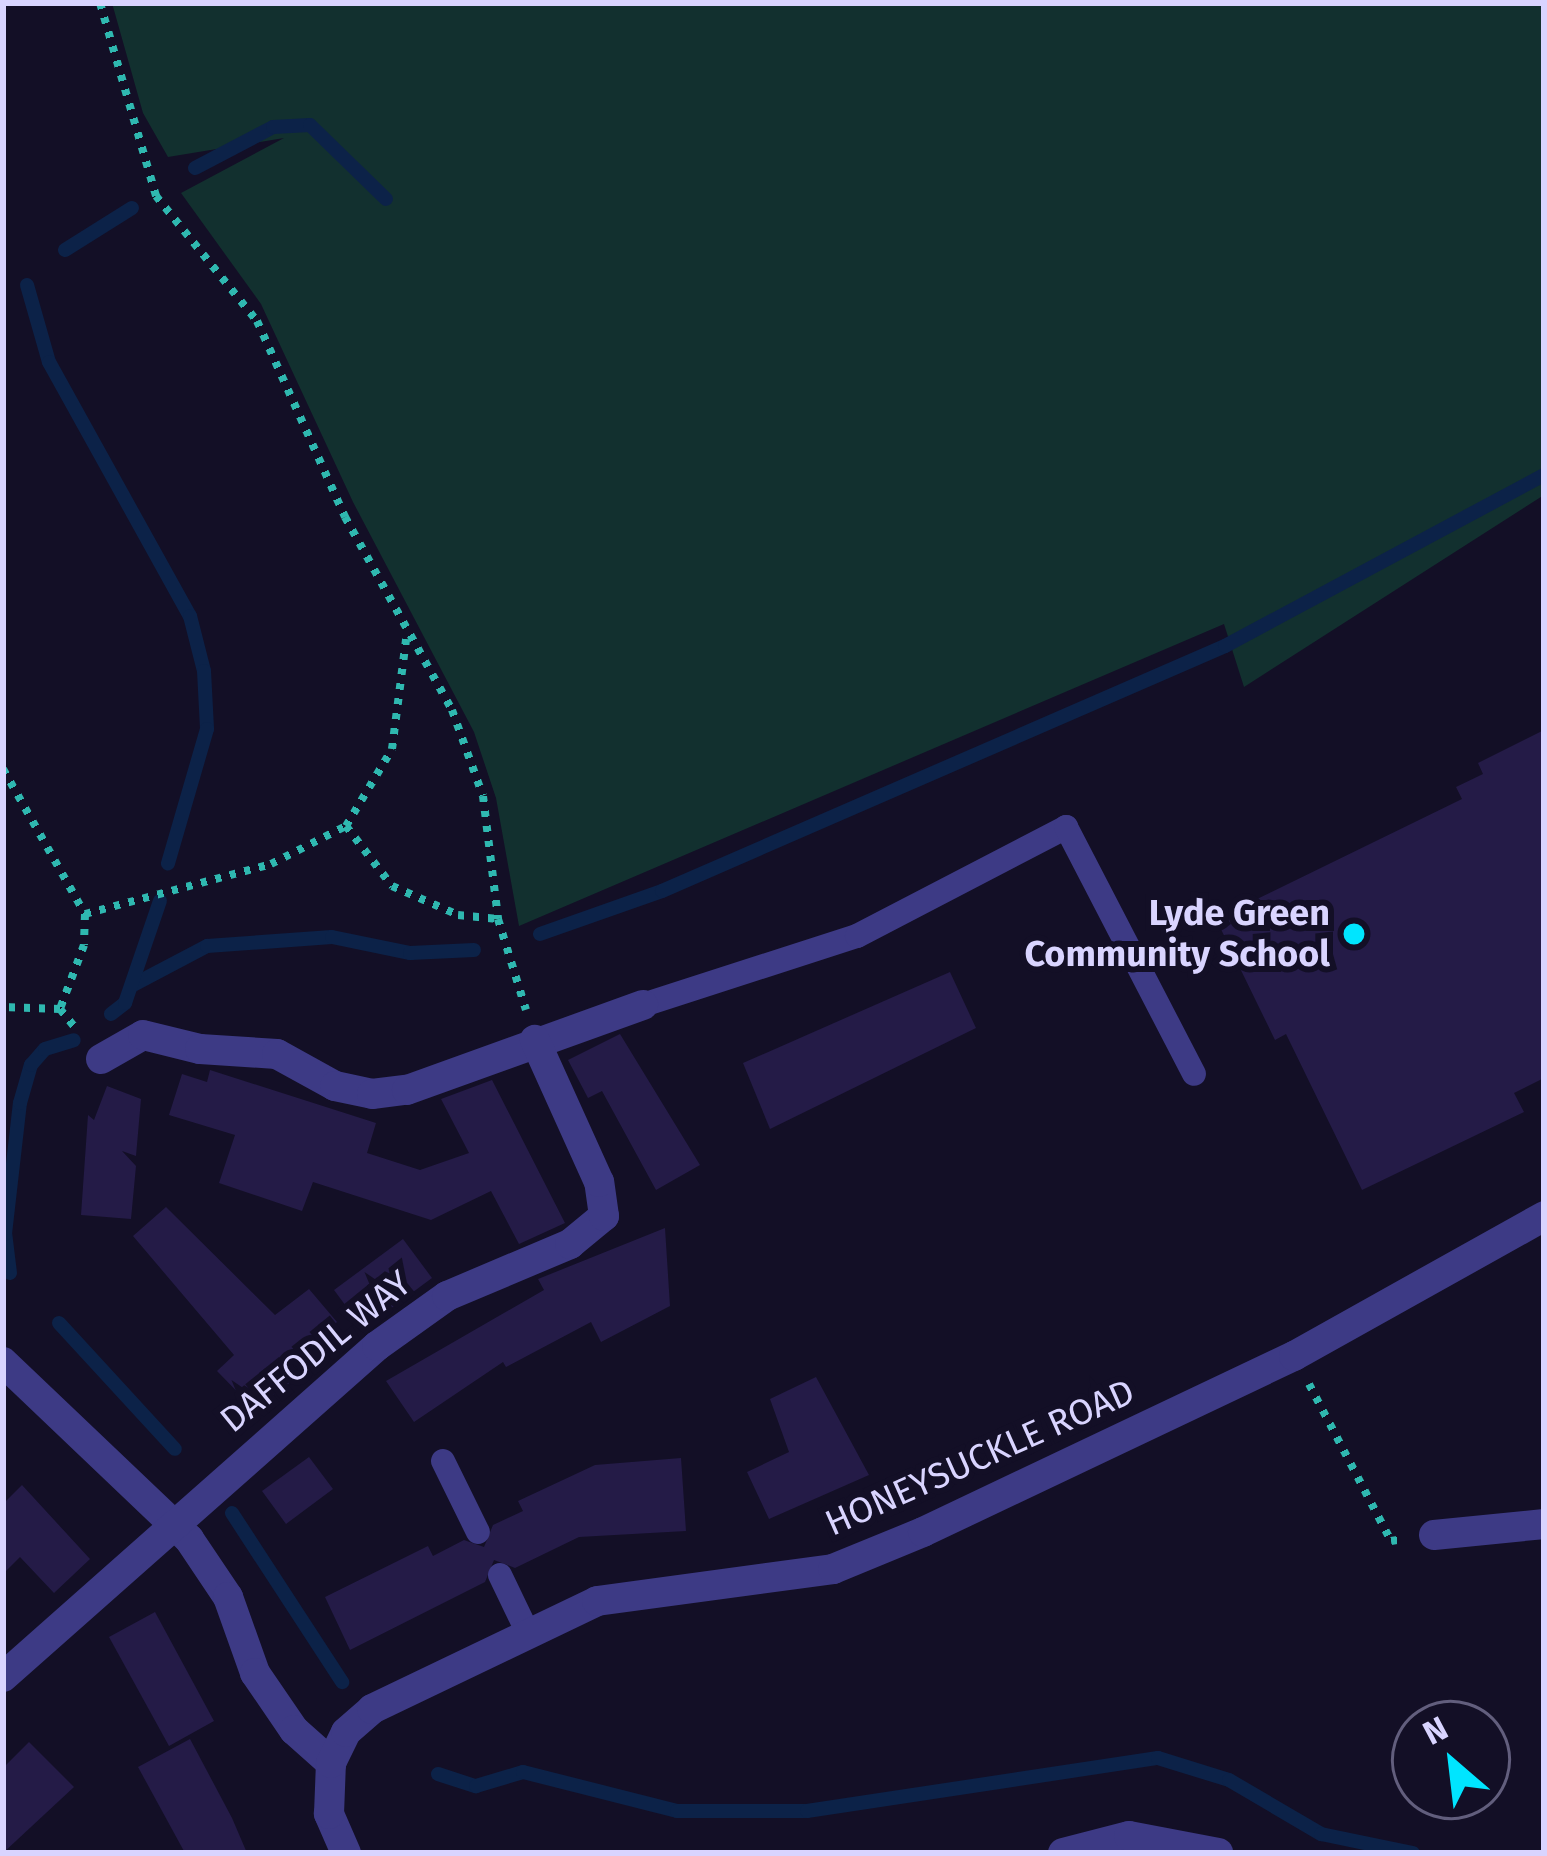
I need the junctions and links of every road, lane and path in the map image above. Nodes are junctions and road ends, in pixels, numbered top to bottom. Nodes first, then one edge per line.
1 (100, 3) edge
2 (406, 638) junction
3 (3, 769) edge
4 (346, 826) junction
5 (85, 914) junction
6 (499, 919) junction
7 (643, 1005) joint
8 (3, 1007) edge
9 (535, 1040) junction
10 (101, 1060) dead end
11 (1194, 1074) dead end
12 (1544, 1216) edge
13 (1294, 1356) junction
14 (3, 1363) edge
15 (443, 1461) dead end
16 (174, 1522) junction
17 (1544, 1524) edge
18 (478, 1532) dead end
19 (1434, 1535) joint
20 (500, 1575) dead end
21 (527, 1631) junction
22 (3, 1677) edge
23 (331, 1763) junction
24 (346, 1853) edge
25 (1063, 1853) edge
26 (1218, 1853) edge

1 - 2 path
2 - 4 path
2 - 6 path
3 - 5 path
4 - 5 path
4 - 6 path
5 - 8 path
6 - 9 path
7 - 9 street
7 - 11 lane
9 - 10 street
9 - 16 street, DAFFODIL WAY
12 - 13 street, HONEYSUCKLE ROAD
13 - 19 path
13 - 21 street, HONEYSUCKLE ROAD
14 - 16 street
15 - 18 lane
16 - 22 street
16 - 23 street
17 - 19 street
20 - 21 lane
21 - 23 street, HONEYSUCKLE ROAD
23 - 24 street
25 - 26 street

